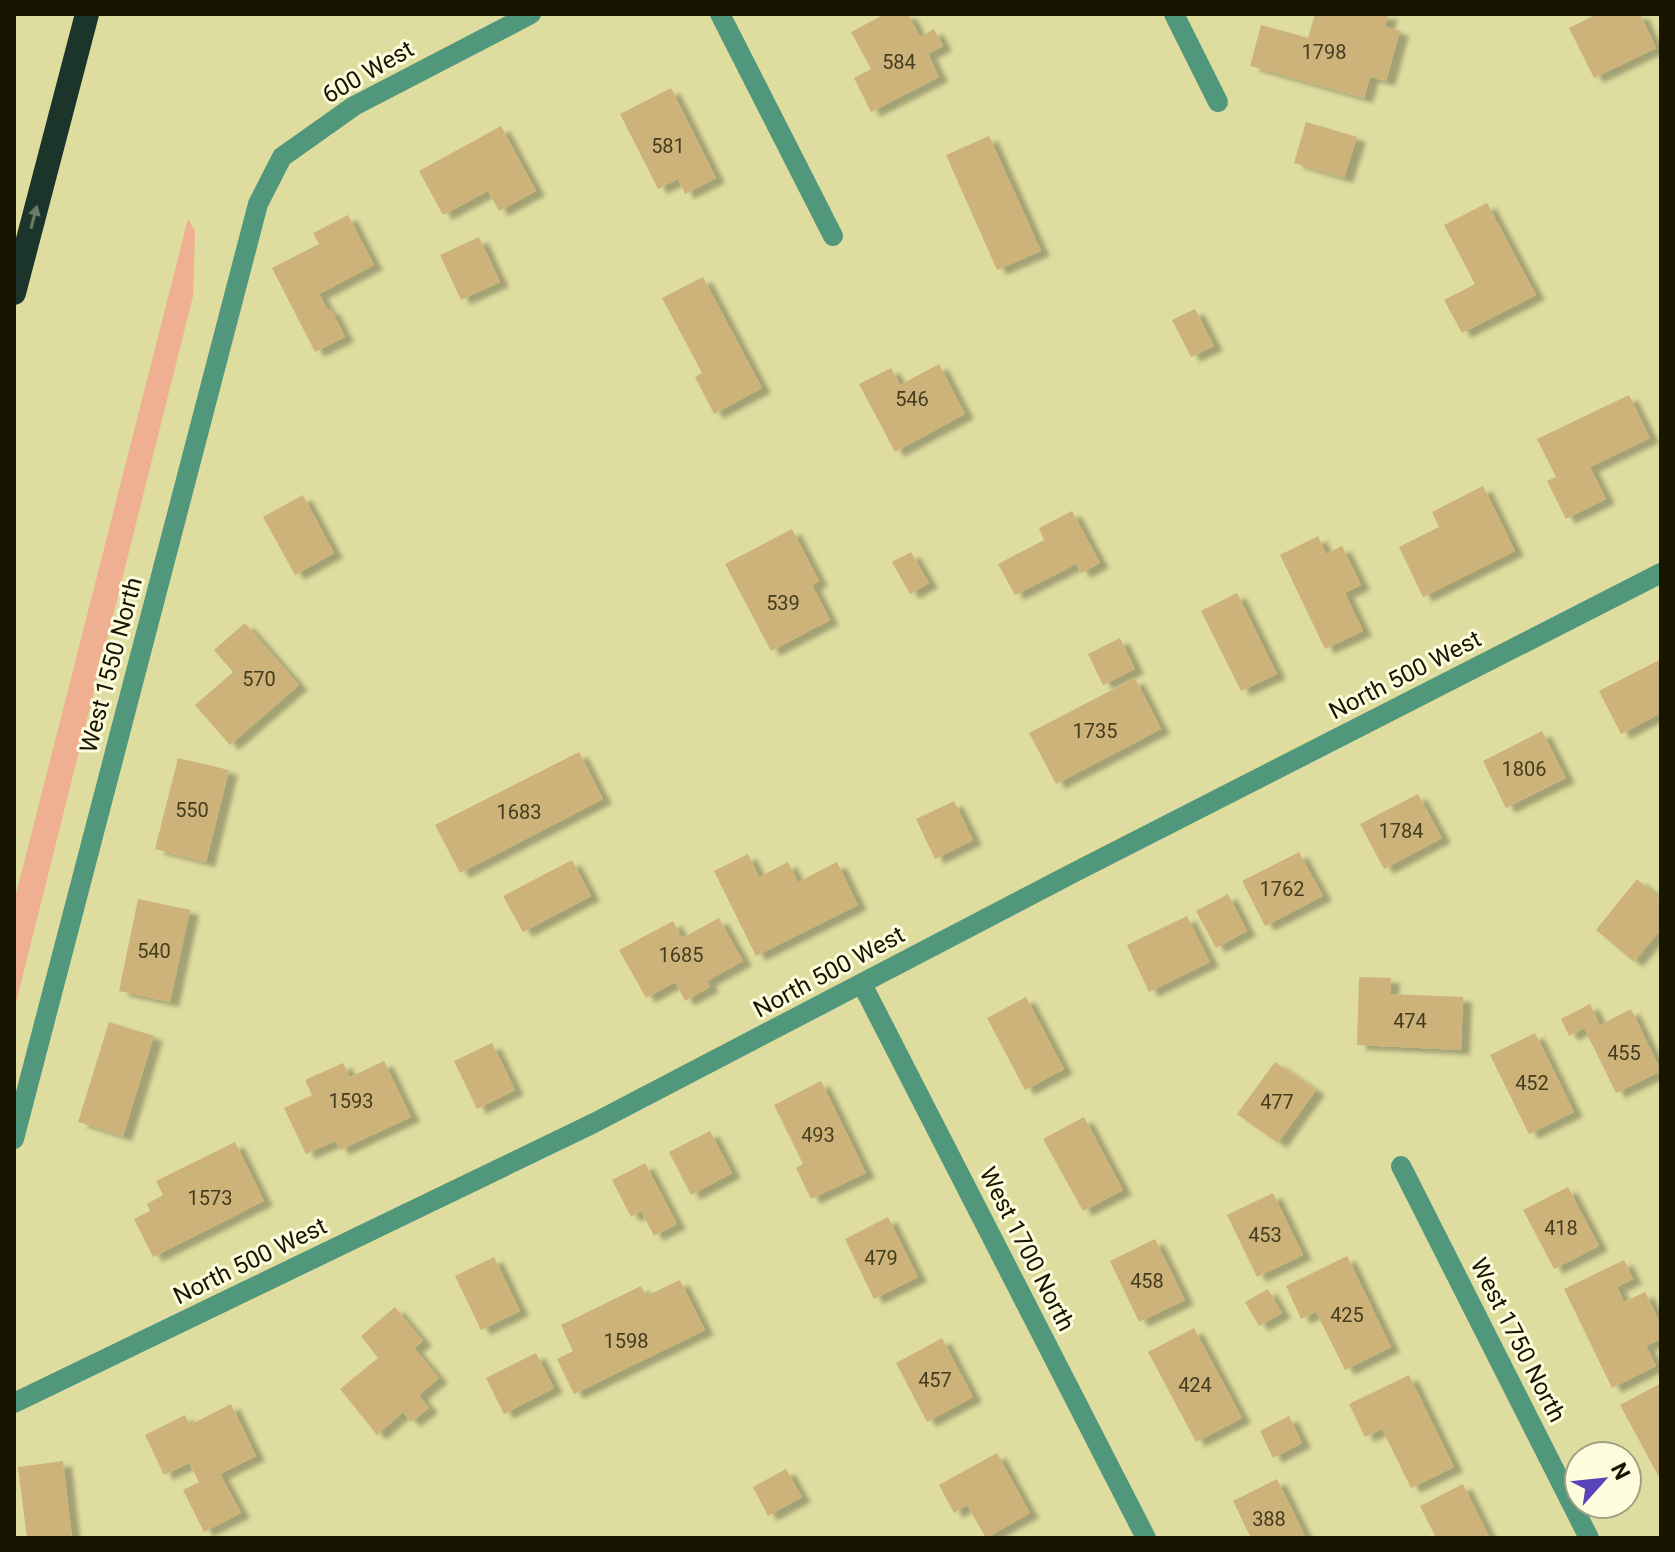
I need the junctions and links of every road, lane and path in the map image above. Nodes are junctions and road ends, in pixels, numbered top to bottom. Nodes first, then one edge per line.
1 (87, 14) edge
2 (531, 14) edge
3 (720, 14) edge
4 (1174, 14) edge
5 (1218, 102) dead end
6 (258, 204) joint
7 (833, 236) dead end
8 (14, 293) edge
9 (1661, 573) edge
10 (862, 984) junction
11 (14, 1139) edge
12 (1401, 1166) dead end
13 (14, 1403) edge
14 (1146, 1538) edge
15 (1589, 1538) edge

8 -> 1 highway
2 - 6 street, 600 West
3 - 7 street
4 - 5 street
6 - 11 street, West 1550 North
9 - 10 street, North 500 West
10 - 13 street, North 500 West
10 - 14 street, West 1700 North
12 - 15 street, West 1750 North

